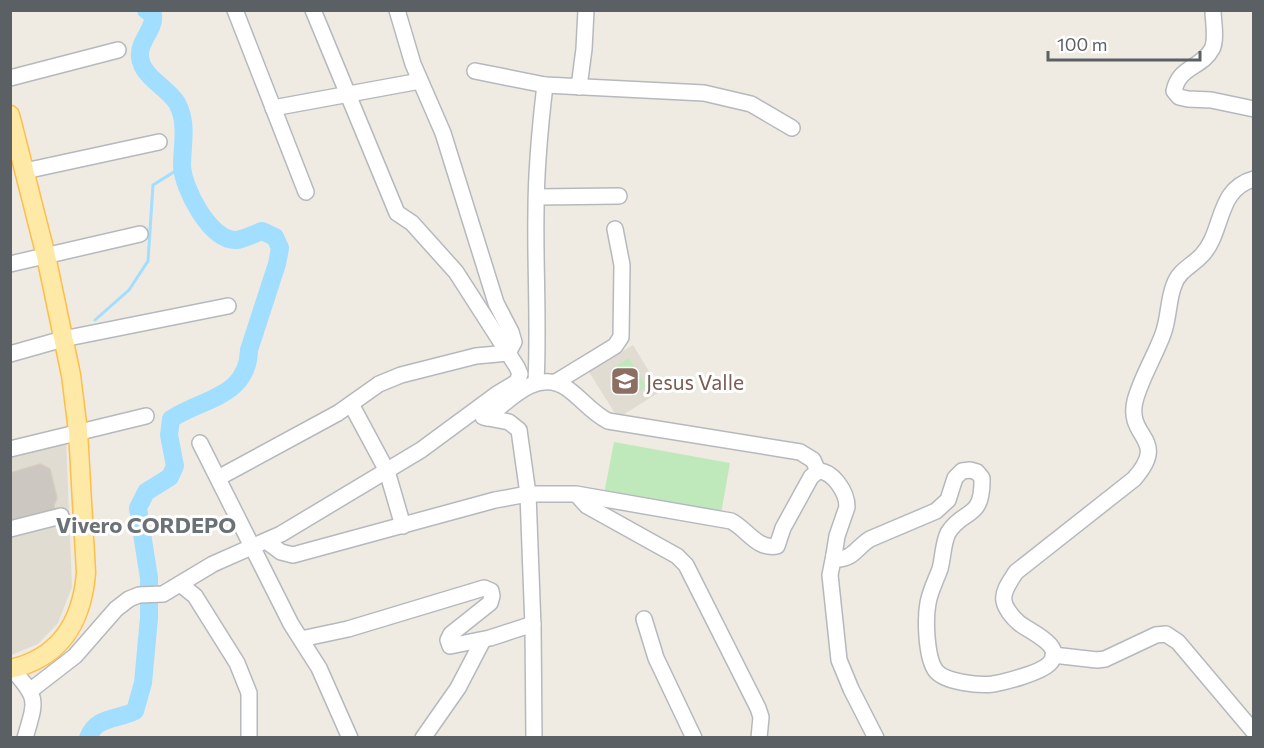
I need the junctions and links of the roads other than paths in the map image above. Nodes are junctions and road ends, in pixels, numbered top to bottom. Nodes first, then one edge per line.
1 (235, 10) edge
2 (313, 10) edge
3 (397, 10) edge
4 (586, 10) edge
5 (1213, 10) edge
6 (118, 50) dead end
7 (475, 71) dead end
8 (10, 78) edge
9 (420, 81) junction
10 (545, 85) junction
11 (579, 87) junction
12 (348, 94) junction
13 (273, 108) junction
14 (1254, 109) edge
15 (10, 115) edge
16 (792, 128) dead end
17 (159, 142) dead end
18 (20, 169) edge
19 (1254, 179) edge
20 (306, 192) dead end
21 (618, 196) dead end
22 (537, 197) junction
23 (615, 229) dead end
24 (140, 234) dead end
25 (46, 256) junction
26 (10, 264) edge
27 (228, 306) dead end
28 (63, 339) junction
29 (508, 353) junction
30 (10, 354) edge
31 (536, 382) junction
32 (556, 382) junction
33 (351, 404) junction
34 (470, 414) junction
35 (146, 416) dead end
36 (487, 418) junction
37 (78, 431) junction
38 (200, 443) dead end
39 (10, 449) edge
40 (387, 471) junction
41 (818, 471) junction
42 (218, 478) junction
43 (528, 494) junction
44 (576, 494) junction
45 (61, 516) dead end
46 (403, 526) junction
47 (10, 529) edge
48 (259, 544) junction
49 (834, 555) junction
50 (180, 584) junction
51 (644, 619) dead end
52 (533, 624) junction
53 (301, 639) junction
54 (483, 640) junction
55 (1053, 655) junction
56 (11, 669) edge
57 (31, 690) junction
58 (1254, 732) edge
59 (343, 734) edge
60 (534, 734) edge
61 (25, 738) edge
62 (249, 738) edge
63 (423, 738) edge
64 (519, 738) edge
65 (694, 738) edge
66 (759, 738) edge
67 (876, 738) edge

1 - 13 street
2 - 12 street
3 - 9 street
4 - 11 street
5 - 14 street
6 - 8 street
7 - 10 street
9 - 12 street
9 - 29 street
10 - 11 street
10 - 22 street
11 - 16 street
12 - 13 street
12 - 29 street
13 - 20 street
15 - 18 main road
17 - 18 street
18 - 25 main road
19 - 55 street
21 - 22 street
22 - 31 street
23 - 32 street
24 - 25 street
25 - 26 street
25 - 28 main road
27 - 28 street
28 - 30 street
28 - 37 main road
29 - 33 street
29 - 34 street
31 - 32 street
31 - 36 street
32 - 41 street
33 - 40 street
33 - 42 street
34 - 36 street
34 - 40 street
35 - 37 street
36 - 43 street
37 - 39 street
37 - 56 main road
38 - 42 street
40 - 46 street
40 - 48 street
41 - 44 street
41 - 49 street
42 - 48 street
43 - 44 street
43 - 46 street
43 - 52 street
44 - 66 street
45 - 47 street
46 - 48 street
48 - 50 street
48 - 53 street
49 - 55 street
49 - 67 street
50 - 57 street
50 - 62 street
51 - 65 street
52 - 54 street
52 - 60 street
53 - 54 street
53 - 59 street
54 - 63 street
55 - 58 street
56 - 57 street
57 - 61 street
60 - 64 street

